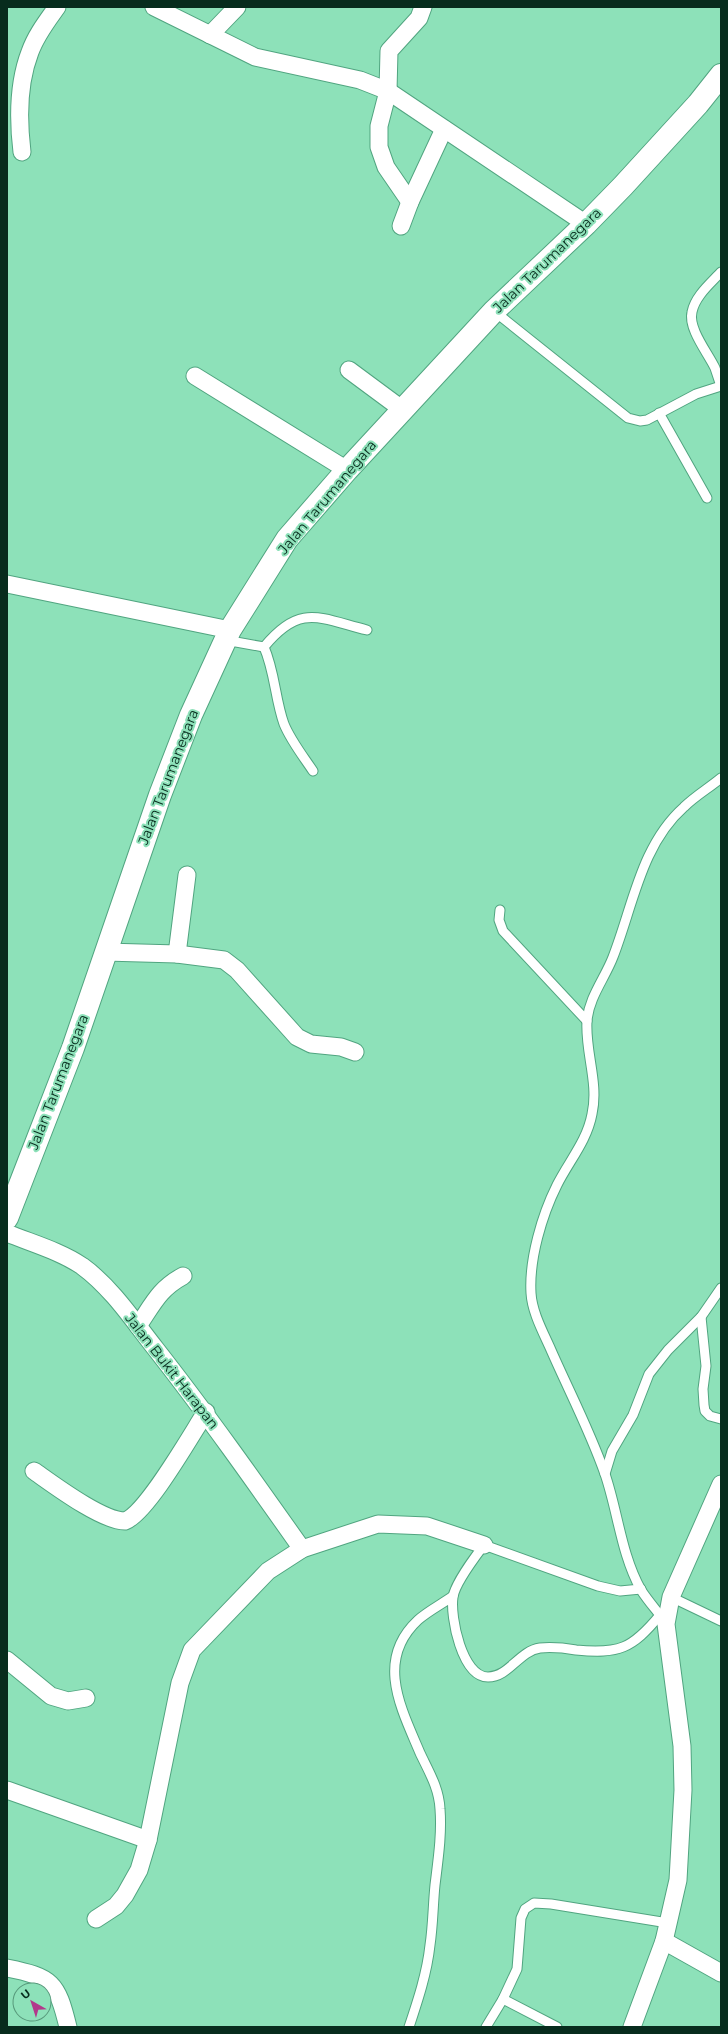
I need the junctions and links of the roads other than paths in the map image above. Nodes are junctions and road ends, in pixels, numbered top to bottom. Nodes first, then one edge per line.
1 (57, 7) edge
2 (154, 7) edge
3 (237, 7) edge
4 (423, 7) edge
5 (210, 35) junction
6 (721, 75) edge
7 (388, 91) junction
8 (13, 107) edge
9 (444, 129) junction
10 (22, 152) dead end
11 (410, 202) junction
12 (586, 224) junction
13 (401, 226) dead end
14 (721, 272) edge
15 (494, 311) junction
16 (349, 370) dead end
17 (195, 376) dead end
18 (721, 386) edge
19 (403, 410) junction
20 (659, 413) junction
21 (347, 470) junction
22 (707, 498) dead end
23 (7, 584) edge
24 (367, 630) dead end
25 (228, 635) junction
26 (264, 647) junction
27 (313, 771) dead end
28 (721, 778) edge
29 (187, 875) dead end
30 (500, 910) dead end
31 (105, 952) junction
32 (177, 954) junction
33 (587, 1021) junction
34 (354, 1052) dead end
35 (7, 1218) edge
36 (7, 1233) edge
37 (183, 1276) dead end
38 (721, 1288) edge
39 (701, 1317) junction
40 (138, 1326) junction
41 (206, 1412) junction
42 (721, 1419) edge
43 (34, 1471) dead end
44 (605, 1474) junction
45 (721, 1484) edge
46 (484, 1545) junction
47 (302, 1549) junction
48 (641, 1589) junction
49 (453, 1596) junction
50 (671, 1596) junction
51 (663, 1620) junction
52 (721, 1621) edge
53 (7, 1660) edge
54 (86, 1698) dead end
55 (7, 1790) edge
56 (148, 1840) junction
57 (96, 1920) dead end
58 (668, 1923) junction
59 (664, 1941) junction
60 (7, 1968) edge
61 (721, 1973) edge
62 (503, 1999) junction
63 (68, 2027) edge
64 (410, 2027) edge
65 (486, 2027) edge
66 (557, 2027) edge
67 (632, 2027) edge

1 - 8 street
2 - 5 street
3 - 5 street
4 - 7 street
5 - 7 street
6 - 12 street, Jalan Tarumanegara
7 - 9 street
7 - 11 street
8 - 10 street
9 - 11 street
9 - 12 street
11 - 13 street
12 - 15 street, Jalan Tarumanegara
14 - 18 lane
15 - 19 street, Jalan Tarumanegara
15 - 20 lane
16 - 19 street
17 - 21 street
18 - 20 lane
19 - 21 street, Jalan Tarumanegara
20 - 22 lane
21 - 25 street, Jalan Tarumanegara
23 - 25 street
24 - 26 lane
25 - 26 lane
25 - 31 street, Jalan Tarumanegara
26 - 27 lane
28 - 33 lane
29 - 32 street
30 - 33 lane
31 - 32 street
31 - 35 street, Jalan Tarumanegara
32 - 34 street
33 - 44 lane
36 - 40 street, Jalan Bukit Harapan
37 - 40 street
38 - 39 lane
39 - 42 lane
39 - 44 lane
40 - 41 street, Jalan Bukit Harapan
41 - 43 street
41 - 47 street, Jalan Bukit Harapan
44 - 48 lane
45 - 50 street
46 - 47 street
46 - 48 lane
46 - 49 lane
47 - 56 street
48 - 51 lane
49 - 51 lane
49 - 64 lane
50 - 51 street
50 - 52 lane
51 - 58 street
53 - 54 street
55 - 56 street
56 - 57 street
58 - 59 street
58 - 62 lane
59 - 61 street
59 - 67 street
60 - 63 street
62 - 65 lane
62 - 66 lane

